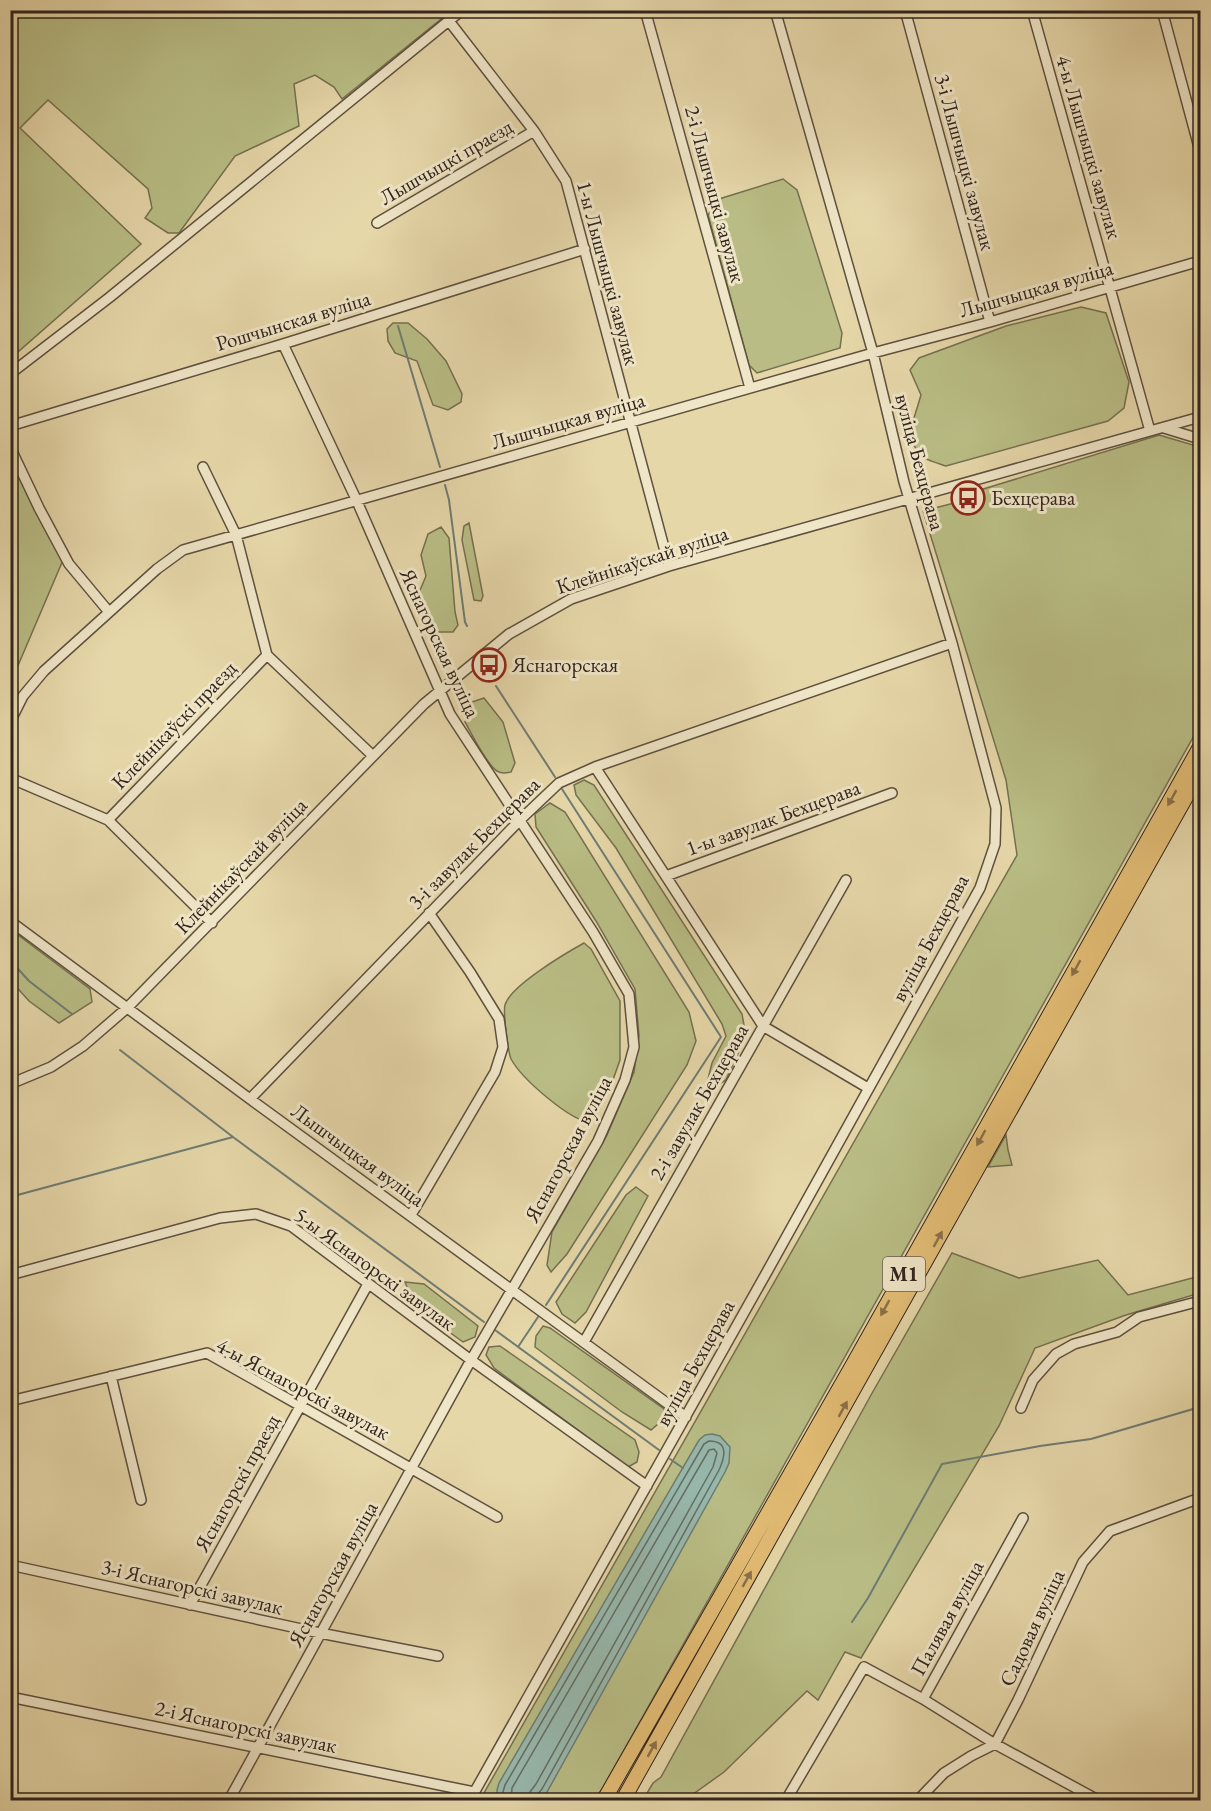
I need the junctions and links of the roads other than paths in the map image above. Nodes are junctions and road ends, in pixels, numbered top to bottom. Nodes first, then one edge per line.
1 (462, 10) edge
2 (645, 10) edge
3 (775, 10) edge
4 (904, 10) edge
5 (1032, 10) edge
6 (1162, 10) edge
7 (449, 21) junction
8 (534, 131) junction
9 (1200, 151) edge
10 (376, 223) dead end
11 (585, 249) junction
12 (1200, 261) edge
13 (1110, 287) junction
14 (990, 322) junction
15 (283, 344) junction
16 (873, 353) junction
17 (10, 374) edge
18 (750, 388) junction
19 (1200, 417) edge
20 (630, 422) junction
21 (10, 426) edge
22 (1164, 428) junction
23 (1150, 431) junction
24 (1200, 439) edge
25 (10, 447) edge
26 (202, 467) dead end
27 (356, 499) junction
28 (909, 499) junction
29 (236, 535) junction
30 (669, 566) junction
31 (109, 612) junction
32 (952, 644) junction
33 (267, 656) junction
34 (439, 691) junction
35 (10, 722) edge
36 (1200, 747) edge
37 (372, 755) junction
38 (595, 767) junction
39 (1200, 772) edge
40 (10, 778) edge
41 (892, 793) dead end
42 (108, 820) junction
43 (520, 820) junction
44 (666, 876) junction
45 (846, 880) dead end
46 (429, 913) junction
47 (10, 921) edge
48 (212, 923) junction
49 (127, 1008) junction
50 (763, 1026) junction
51 (10, 1084) edge
52 (868, 1088) junction
53 (250, 1099) junction
54 (411, 1215) junction
55 (10, 1275) edge
56 (368, 1284) junction
57 (512, 1289) junction
58 (1200, 1301) edge
59 (584, 1342) junction
60 (471, 1360) junction
61 (111, 1376) junction
62 (10, 1401) edge
63 (301, 1405) junction
64 (1021, 1408) dead end
65 (686, 1417) junction
66 (411, 1468) junction
67 (647, 1486) junction
68 (1200, 1498) edge
69 (141, 1500) dead end
70 (497, 1516) dead end
71 (1023, 1518) dead end
72 (10, 1565) edge
73 (190, 1605) junction
74 (320, 1633) junction
75 (438, 1656) dead end
76 (10, 1697) edge
77 (923, 1699) junction
78 (995, 1744) junction
79 (257, 1748) junction
80 (472, 1796) edge
81 (229, 1800) edge
82 (604, 1800) edge
83 (623, 1800) edge
84 (786, 1800) edge
85 (918, 1800) edge
86 (1098, 1800) edge

1 - 7 street
2 - 18 street, 2-і Лышчыцкі завулак
3 - 16 street, вуліца Бехцерава
4 - 14 street, 3-і Лышчыцкі завулак
5 - 13 street, 4-ы Лышчыцкі завулак
6 - 9 street
7 - 8 street, 1-ы Лышчыцкі завулак
7 - 17 street
8 - 10 street, Лышчыцкі праезд
8 - 11 street, 1-ы Лышчыцкі завулак
11 - 15 street, Рошчынская вуліца
11 - 20 street, 1-ы Лышчыцкі завулак
12 - 13 street, Лышчыцкая вуліца
13 - 14 street, Лышчыцкая вуліца
13 - 23 street, 4-ы Лышчыцкі завулак
14 - 16 street, Лышчыцкая вуліца
15 - 21 street, Рошчынская вуліца
15 - 27 street, Яснагорская вуліца
16 - 18 street, Лышчыцкая вуліца
16 - 28 street, вуліца Бехцерава
18 - 20 street, Лышчыцкая вуліца
19 - 22 street, Клейнікаўскай вуліца
20 - 27 street, Лышчыцкая вуліца
20 - 30 street, 1-ы Лышчыцкі завулак
22 - 23 street, Клейнікаўскай вуліца
22 - 24 street
23 - 28 street, Клейнікаўскай вуліца
25 - 31 street
26 - 29 street
27 - 29 street, Лышчыцкая вуліца
27 - 34 street, Яснагорская вуліца
28 - 30 street, Клейнікаўскай вуліца
28 - 32 street, вуліца Бехцерава
29 - 31 street, Лышчыцкая вуліца
29 - 33 street
30 - 34 street, Клейнікаўскай вуліца
31 - 35 street, Лышчыцкая вуліца
32 - 38 street, 3-і завулак Бехцерава
32 - 52 street, вуліца Бехцерава
33 - 37 street
33 - 42 street, Клейнікаўскі праезд
34 - 37 street, Клейнікаўскай вуліца
34 - 43 street, Яснагорская вуліца
36 -> 82 highway, М1
37 - 48 street, Клейнікаўскай вуліца
38 - 43 street, 3-і завулак Бехцерава
38 - 44 street, 1-ы завулак Бехцерава
83 -> 39 highway, М1
40 - 42 street
41 - 44 street, 1-ы завулак Бехцерава
42 - 48 street
43 - 46 street, 3-і завулак Бехцерава
43 - 57 street, Яснагорская вуліца
44 - 50 street, 1-ы завулак Бехцерава
45 - 50 street, 2-і завулак Бехцерава
46 - 53 street, 3-і завулак Бехцерава
46 - 54 street
47 - 49 street, Лышчыцкая вуліца
48 - 49 street, Клейнікаўскай вуліца
49 - 51 street, Клейнікаўскай вуліца
49 - 53 street, Лышчыцкая вуліца
50 - 52 street, 1-ы завулак Бехцерава
50 - 59 street, 2-і завулак Бехцерава
52 - 65 street, вуліца Бехцерава
53 - 54 street, Лышчыцкая вуліца
54 - 57 street, Лышчыцкая вуліца
55 - 56 street, 5-ы Яснагорскі завулак
56 - 60 street, 5-ы Яснагорскі завулак
56 - 63 street, Яснагорскі праезд
57 - 59 street, Лышчыцкая вуліца
57 - 60 street, Яснагорская вуліца
58 - 64 street
59 - 65 street, Лышчыцкая вуліца
60 - 66 street, Яснагорская вуліца
60 - 67 street, 5-ы Яснагорскі завулак
61 - 62 street, 4-ы Яснагорскі завулак
61 - 63 street, 4-ы Яснагорскі завулак
61 - 69 street
63 - 66 street, 4-ы Яснагорскі завулак
63 - 73 street, Яснагорскі праезд
65 - 67 street, вуліца Бехцерава
66 - 70 street, 4-ы Яснагорскі завулак
66 - 74 street, Яснагорская вуліца
67 - 80 street, вуліца Бехцерава
68 - 78 street, Садовая вуліца
71 - 77 street, Палявая вуліца
72 - 73 street, 3-і Яснагорскі завулак
73 - 74 street, 3-і Яснагорскі завулак
74 - 75 street, 3-і Яснагорскі завулак
74 - 79 street, Яснагорская вуліца
76 - 79 street, 2-і Яснагорскі завулак
77 - 78 street
77 - 84 street, Палявая вуліца
78 - 85 street
78 - 86 street
79 - 80 street, 2-і Яснагорскі завулак
79 - 81 street, Яснагорская вуліца

